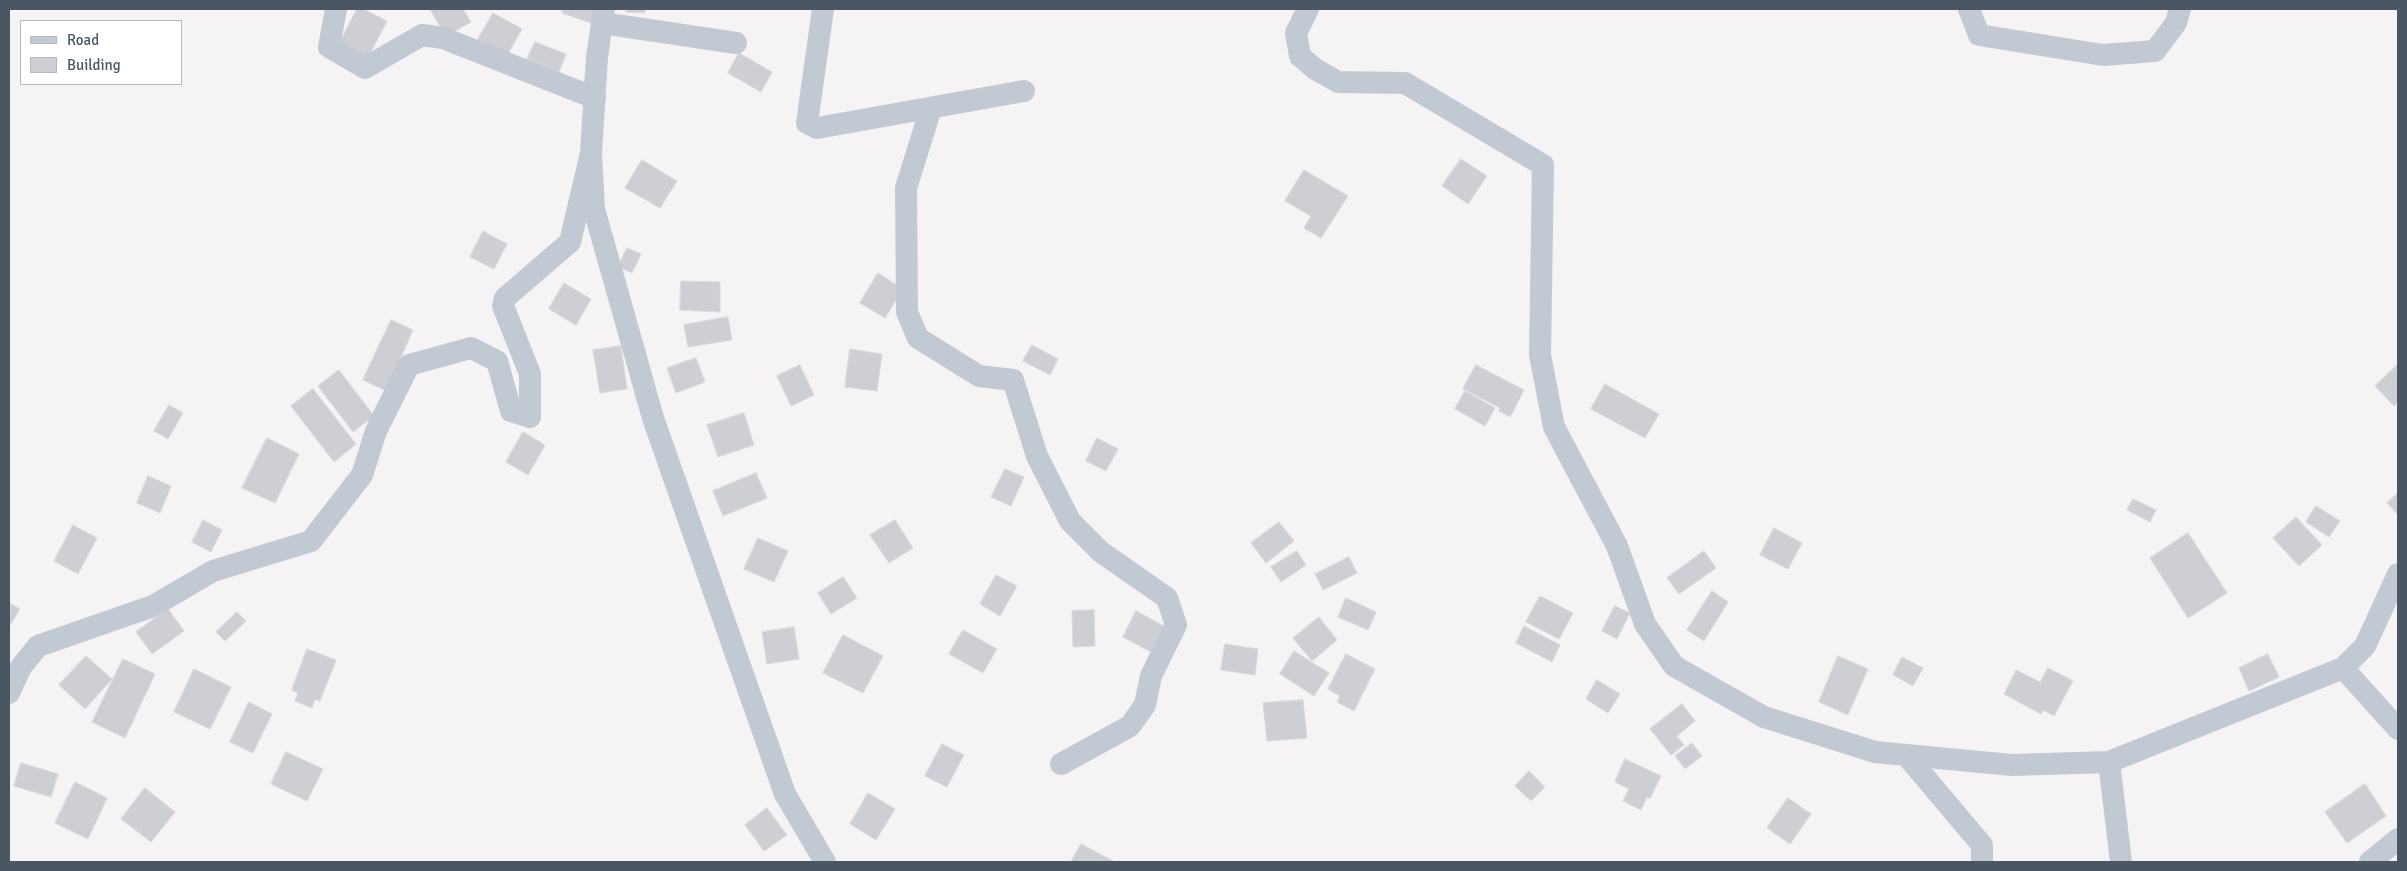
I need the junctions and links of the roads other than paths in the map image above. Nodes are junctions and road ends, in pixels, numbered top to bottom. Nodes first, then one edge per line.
1 (336, 9) edge
2 (823, 9) edge
3 (1308, 9) edge
4 (1969, 9) edge
5 (2180, 9) edge
6 (602, 16) edge
7 (736, 43) dead end
8 (1024, 91) dead end
9 (595, 98) junction
10 (931, 108) junction
11 (591, 153) junction
12 (2398, 574) edge
13 (2343, 668) junction
14 (9, 694) edge
15 (2398, 729) edge
16 (1906, 755) junction
17 (2109, 762) junction
18 (1061, 764) dead end
19 (2398, 839) edge
20 (825, 862) edge
21 (1982, 862) edge
22 (2121, 862) edge
23 (2370, 862) edge

1 - 9 street
2 - 10 street
3 - 16 street
4 - 5 street
6 - 7 street
6 - 9 street
8 - 10 street
9 - 11 street
10 - 18 street
11 - 14 street
11 - 20 street
12 - 13 street
13 - 15 street
13 - 17 street
16 - 17 street
16 - 21 street
17 - 22 street
19 - 23 street

